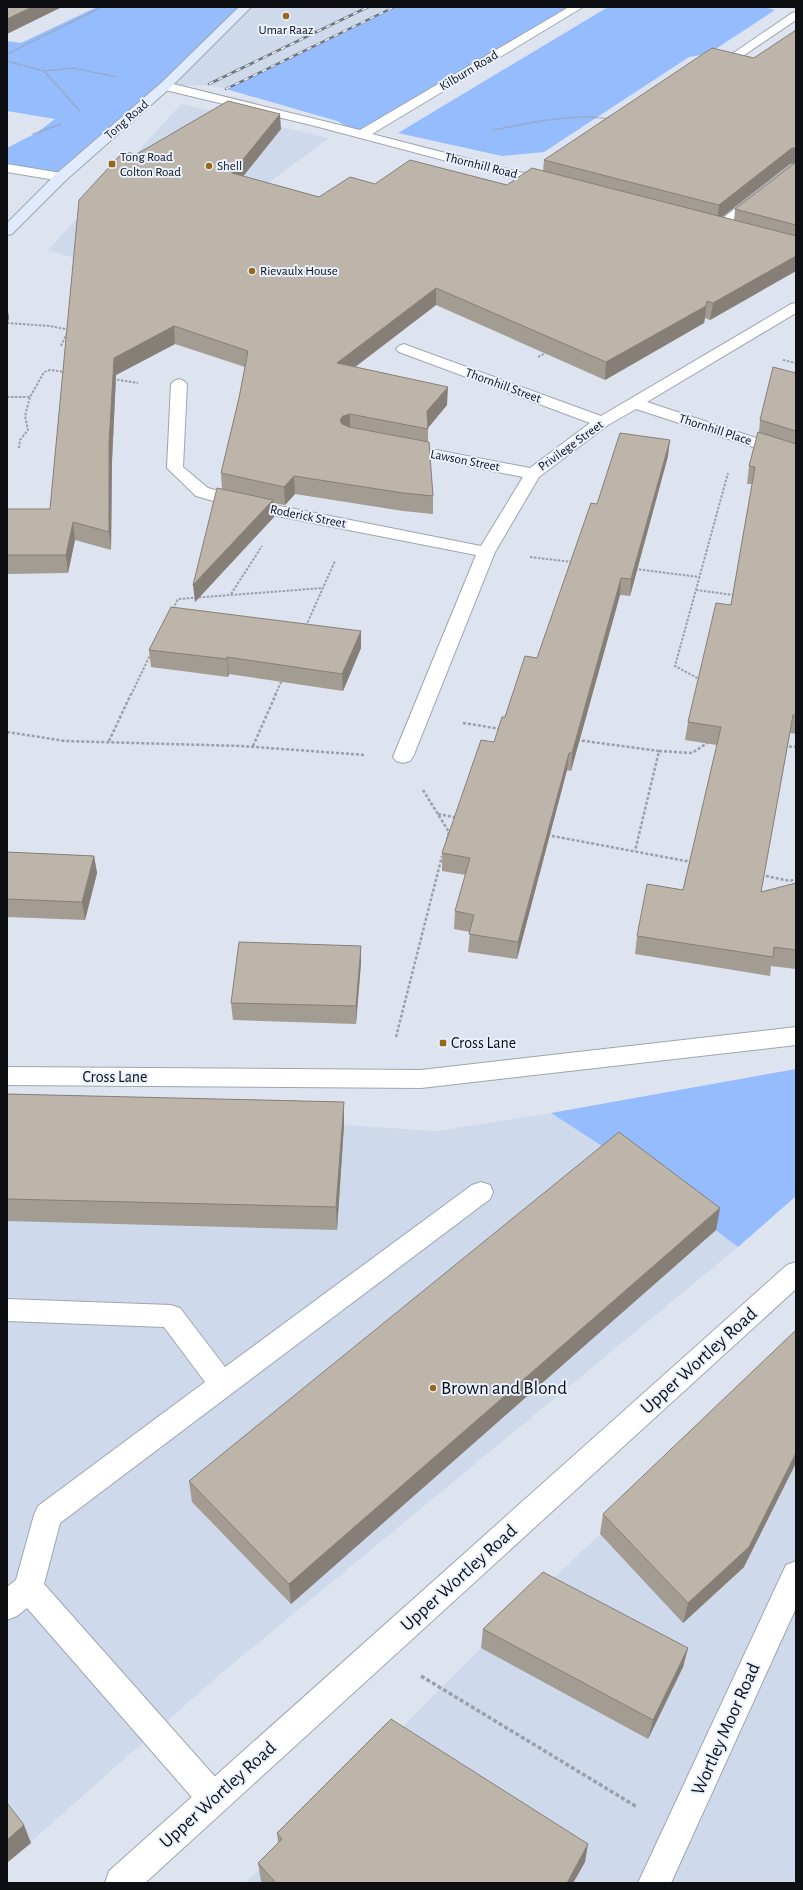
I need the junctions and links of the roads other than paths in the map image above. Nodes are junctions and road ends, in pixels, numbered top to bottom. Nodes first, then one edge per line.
1 (245, 7) edge
2 (577, 7) edge
3 (796, 15) edge
4 (733, 58) edge
5 (165, 86) junction
6 (361, 135) junction
7 (7, 168) edge
8 (796, 168) edge
9 (61, 177) junction
10 (558, 186) edge
11 (703, 224) edge
12 (719, 228) junction
13 (7, 231) edge
14 (732, 232) edge
15 (796, 307) edge
16 (404, 350) dead end
17 (179, 384) road end
18 (634, 403) junction
19 (602, 422) junction
20 (388, 446) edge
21 (796, 456) edge
22 (533, 474) junction
23 (486, 552) junction
24 (403, 757) road end
25 (796, 1036) edge
26 (7, 1076) edge
27 (481, 1192) dead end
28 (796, 1273) edge
29 (7, 1310) edge
30 (223, 1385) junction
31 (796, 1575) edge
32 (18, 1597) edge
33 (214, 1799) junction
34 (660, 1881) edge
35 (121, 1883) edge

1 - 5 main road, Tong Road
2 - 6 street, Kilburn Road
3 - 4 street
5 - 6 street, Thornhill Road
5 - 9 main road, Tong Road
6 - 10 street, Thornhill Road
7 - 9 street
8 - 12 street
9 - 13 main road, Tong Road
11 - 12 street
12 - 14 street
15 - 18 street, Privilege Street
16 - 19 street, Thornhill Street
17 - 23 street, Roderick Street
18 - 19 street, Privilege Street
18 - 21 street, Thornhill Place
19 - 22 street, Privilege Street
20 - 22 street, Lawson Street
22 - 23 street, Privilege Street
23 - 24 street, Privilege Street
25 - 26 street, Cross Lane
27 - 30 street
28 - 33 street, Upper Wortley Road
29 - 30 street
30 - 32 street
31 - 34 street, Wortley Moor Road
32 - 33 street
33 - 35 street, Upper Wortley Road

